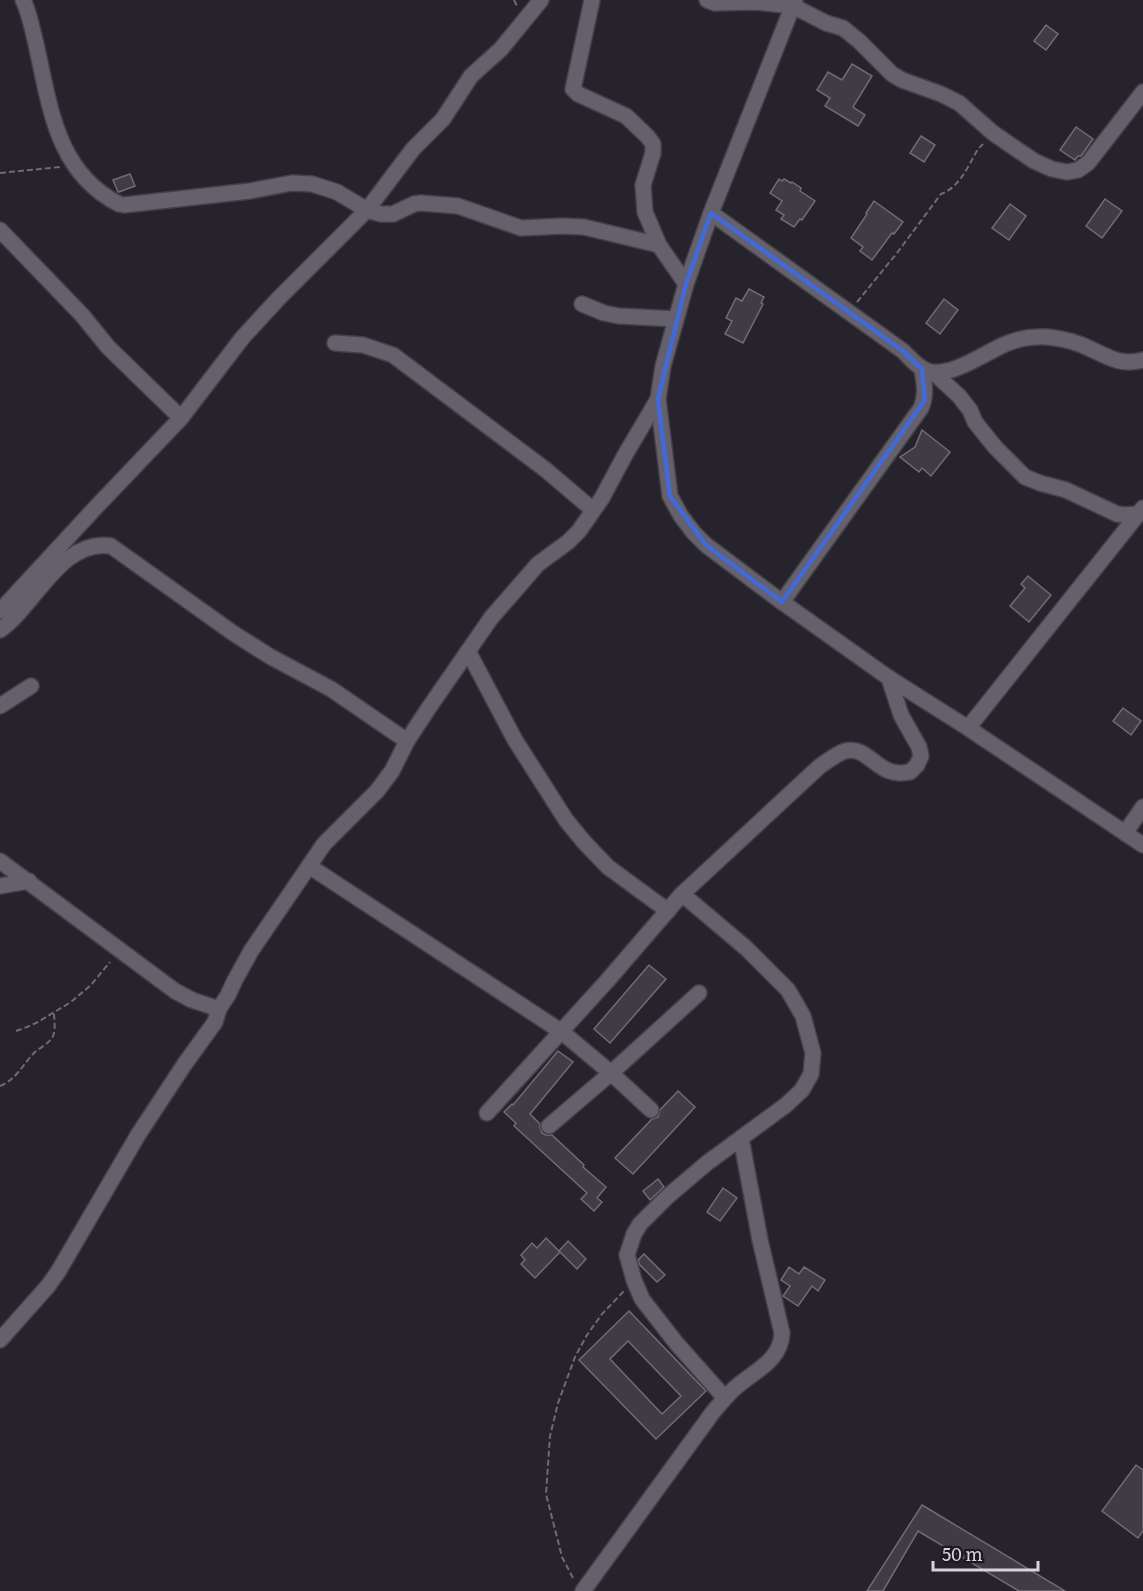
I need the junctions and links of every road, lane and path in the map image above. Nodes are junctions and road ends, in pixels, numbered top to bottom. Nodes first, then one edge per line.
1 (23, 0) edge
2 (541, 0) edge
3 (592, 0) edge
4 (707, 0) edge
5 (794, 3) edge
6 (1143, 92) edge
7 (993, 133) junction
8 (75, 166) junction
9 (0, 173) edge
10 (367, 210) junction
11 (711, 213) junction
12 (0, 230) edge
13 (659, 245) junction
14 (686, 284) junction
15 (582, 304) dead end
16 (848, 313) junction
17 (676, 319) junction
18 (335, 344) dead end
19 (1143, 360) edge
20 (928, 371) junction
21 (658, 399) junction
22 (182, 418) junction
23 (593, 510) junction
24 (1140, 511) edge
25 (782, 602) junction
26 (0, 611) edge
27 (0, 630) edge
28 (468, 651) junction
29 (889, 678) junction
30 (31, 687) dead end
31 (0, 706) edge
32 (968, 728) junction
33 (407, 741) junction
34 (1143, 807) edge
35 (1125, 833) junction
36 (1143, 845) edge
37 (0, 861) edge
38 (309, 866) junction
39 (29, 881) junction
40 (0, 886) edge
41 (682, 894) junction
42 (668, 910) junction
43 (120, 951) junction
44 (699, 993) dead end
45 (219, 1009) junction
46 (54, 1012) junction
47 (16, 1031) dead end
48 (562, 1032) junction
49 (611, 1073) junction
50 (0, 1086) edge
51 (651, 1110) dead end
52 (487, 1113) dead end
53 (549, 1126) dead end
54 (741, 1138) junction
55 (634, 1280) junction
56 (0, 1340) edge
57 (725, 1398) junction
58 (583, 1591) edge

1 - 8 street
2 - 10 street
3 - 13 street
4 - 5 street
5 - 7 street
5 - 11 street
6 - 7 street
7 - 16 path
8 - 9 path
8 - 10 street
10 - 13 street
10 - 22 street
11 - 14 street
11 - 16 street
12 - 22 street
13 - 14 street
14 - 17 street
15 - 17 street
16 - 20 street
17 - 21 street
18 - 23 street
19 - 20 street
20 - 24 street
20 - 25 street
21 - 23 street
21 - 25 street
22 - 26 street
23 - 28 street
24 - 32 street
25 - 29 street
27 - 33 street
28 - 33 street
28 - 42 street
29 - 32 street
29 - 41 street
30 - 31 street
32 - 35 street
33 - 38 street
34 - 35 street
35 - 36 street
37 - 39 street
38 - 45 street
38 - 48 street
39 - 40 street
39 - 43 street
41 - 42 street
41 - 54 street
42 - 48 street
43 - 45 street
43 - 46 path
44 - 49 street
45 - 56 street
46 - 47 path
46 - 50 path
48 - 49 street
48 - 52 street
49 - 51 street
49 - 53 street
54 - 55 street
54 - 57 street
55 - 57 street
55 - 58 path
57 - 58 street

